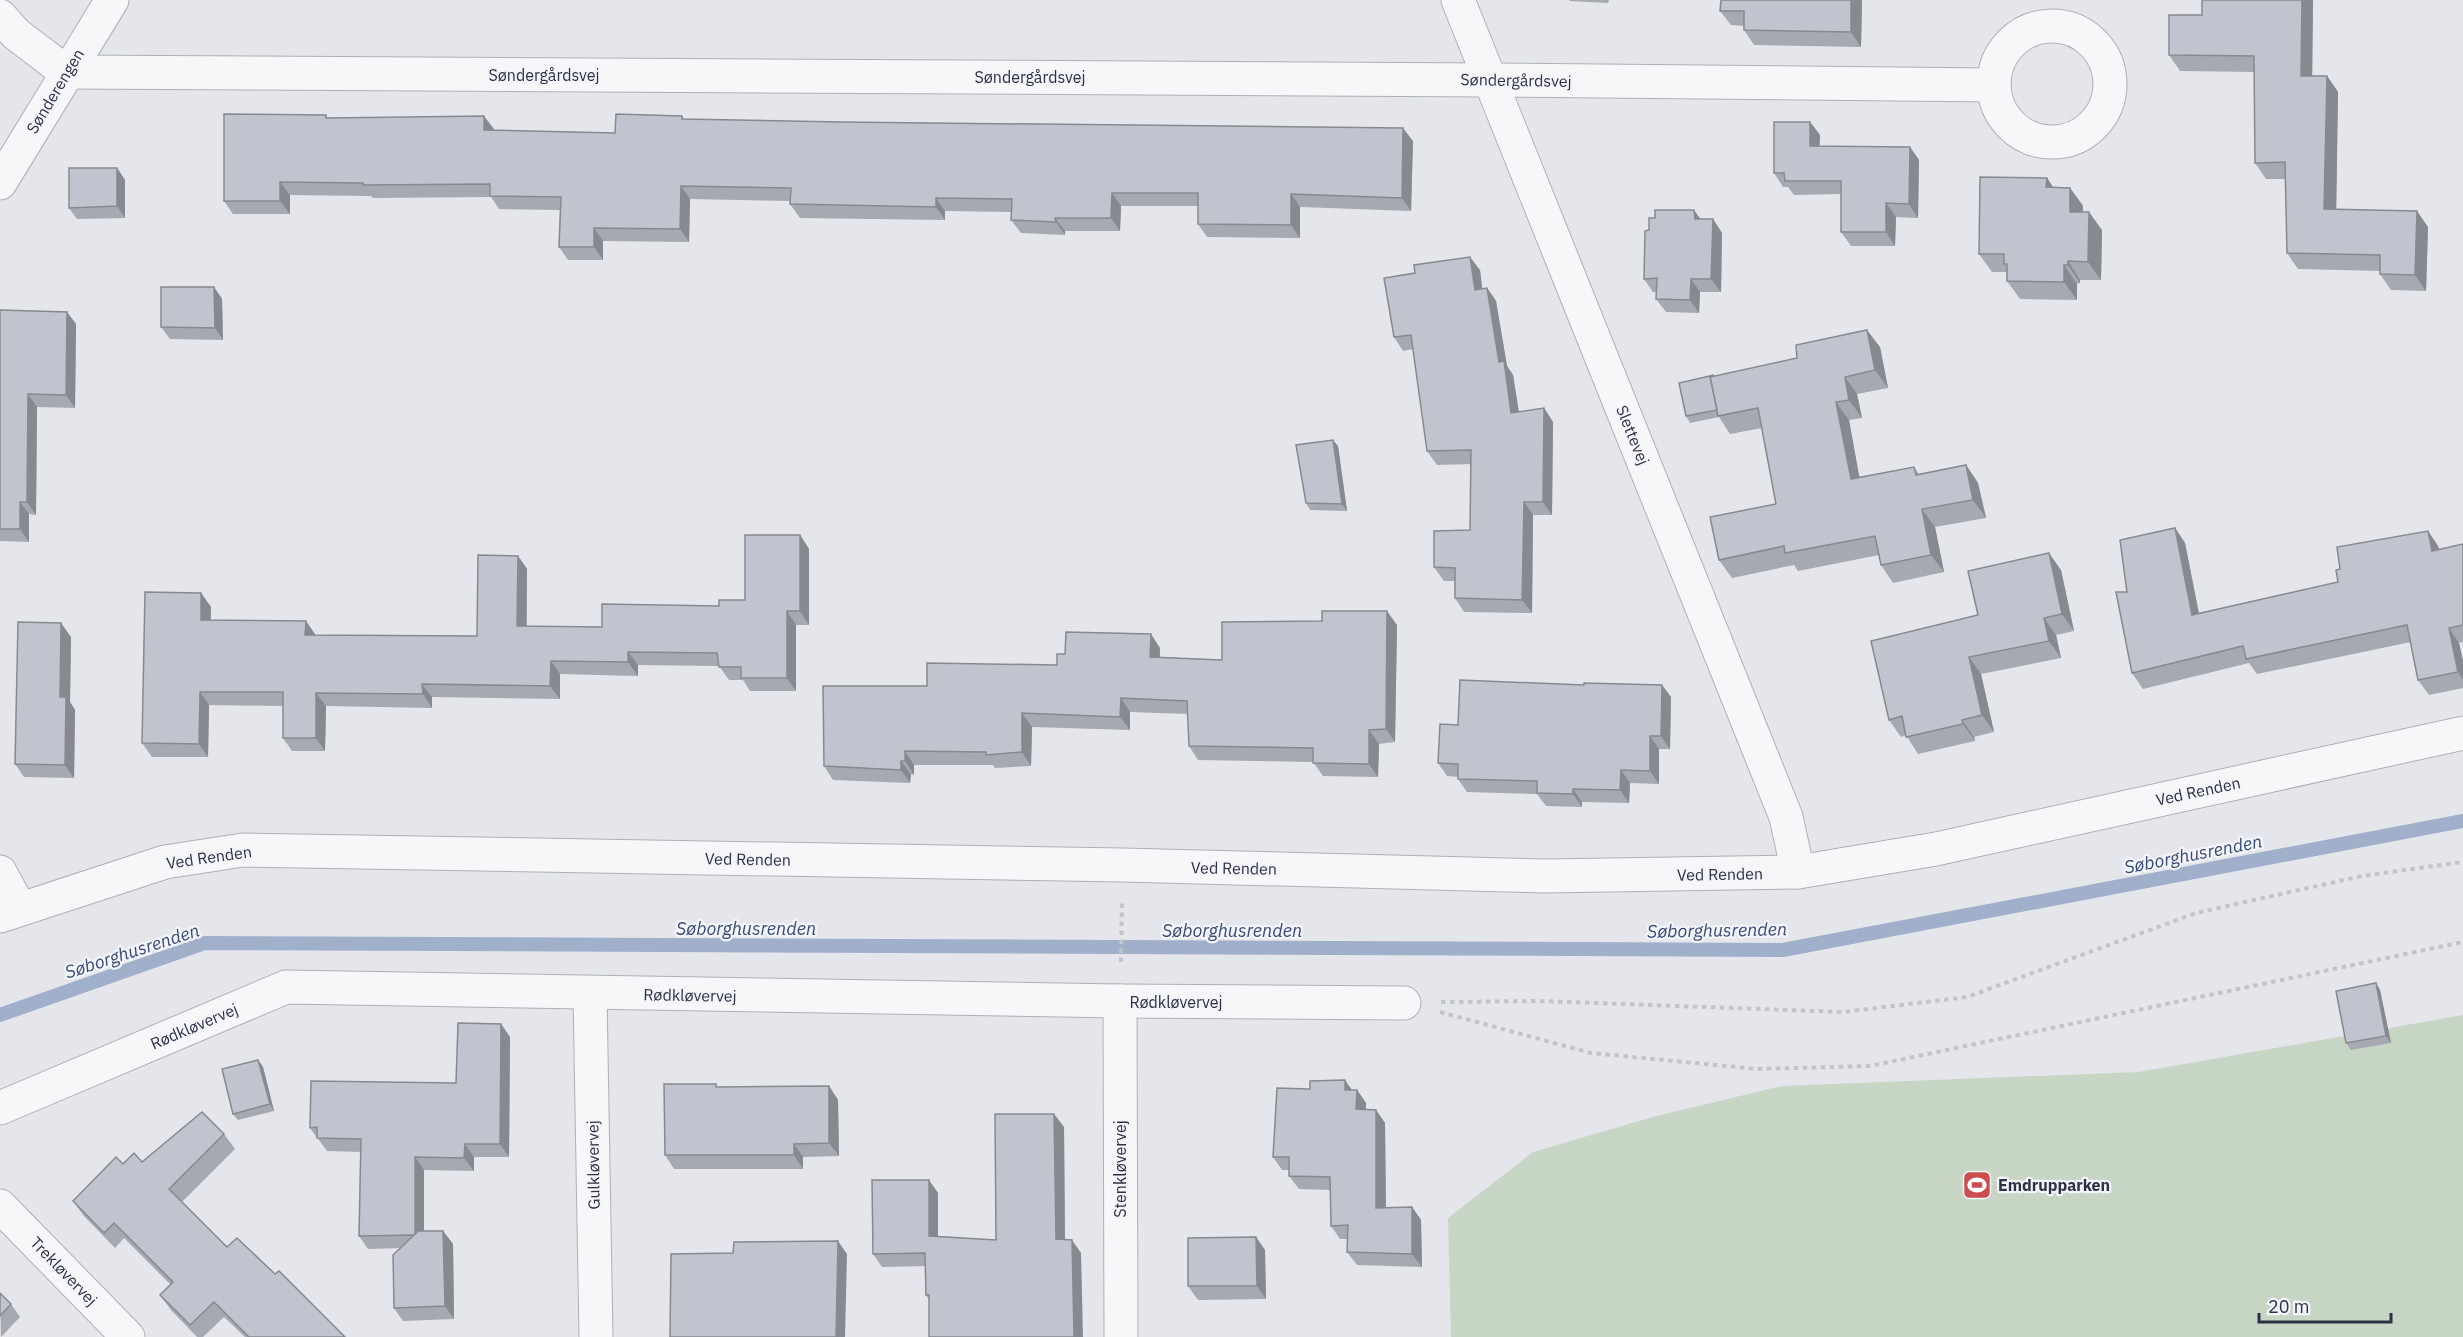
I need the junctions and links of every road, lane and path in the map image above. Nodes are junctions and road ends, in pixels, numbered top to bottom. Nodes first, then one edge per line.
1 (112, 0) edge
2 (1458, 0) edge
3 (0, 16) edge
4 (66, 72) junction
5 (1491, 80) junction
6 (1994, 85) dead end
7 (0, 183) edge
8 (2463, 733) edge
9 (2463, 862) edge
10 (1123, 865) junction
11 (0, 872) edge
12 (1798, 872) junction
13 (10, 913) edge
14 (2463, 942) edge
15 (590, 994) junction
16 (1120, 1002) junction
17 (1404, 1003) junction
18 (0, 1108) edge
19 (0, 1206) edge
20 (128, 1337) edge
21 (596, 1337) edge
22 (1121, 1337) edge

1 - 4 street, Sønderengen
2 - 5 street, Slettevej
3 - 4 street
4 - 5 street, Søndergårdsvej
4 - 7 street, Sønderengen
5 - 6 street, Søndergårdsvej
5 - 12 street, Slettevej
8 - 12 street, Ved Renden
9 - 17 path
10 - 12 street, Ved Renden
10 - 13 street, Ved Renden
10 - 16 path
11 - 13 street
14 - 17 path
15 - 16 street, Rødkløvervej
15 - 18 street, Rødkløvervej
15 - 21 street, Gulkløvervej
16 - 17 street, Rødkløvervej
16 - 22 street, Stenkløvervej
19 - 20 street, Trekløvervej

